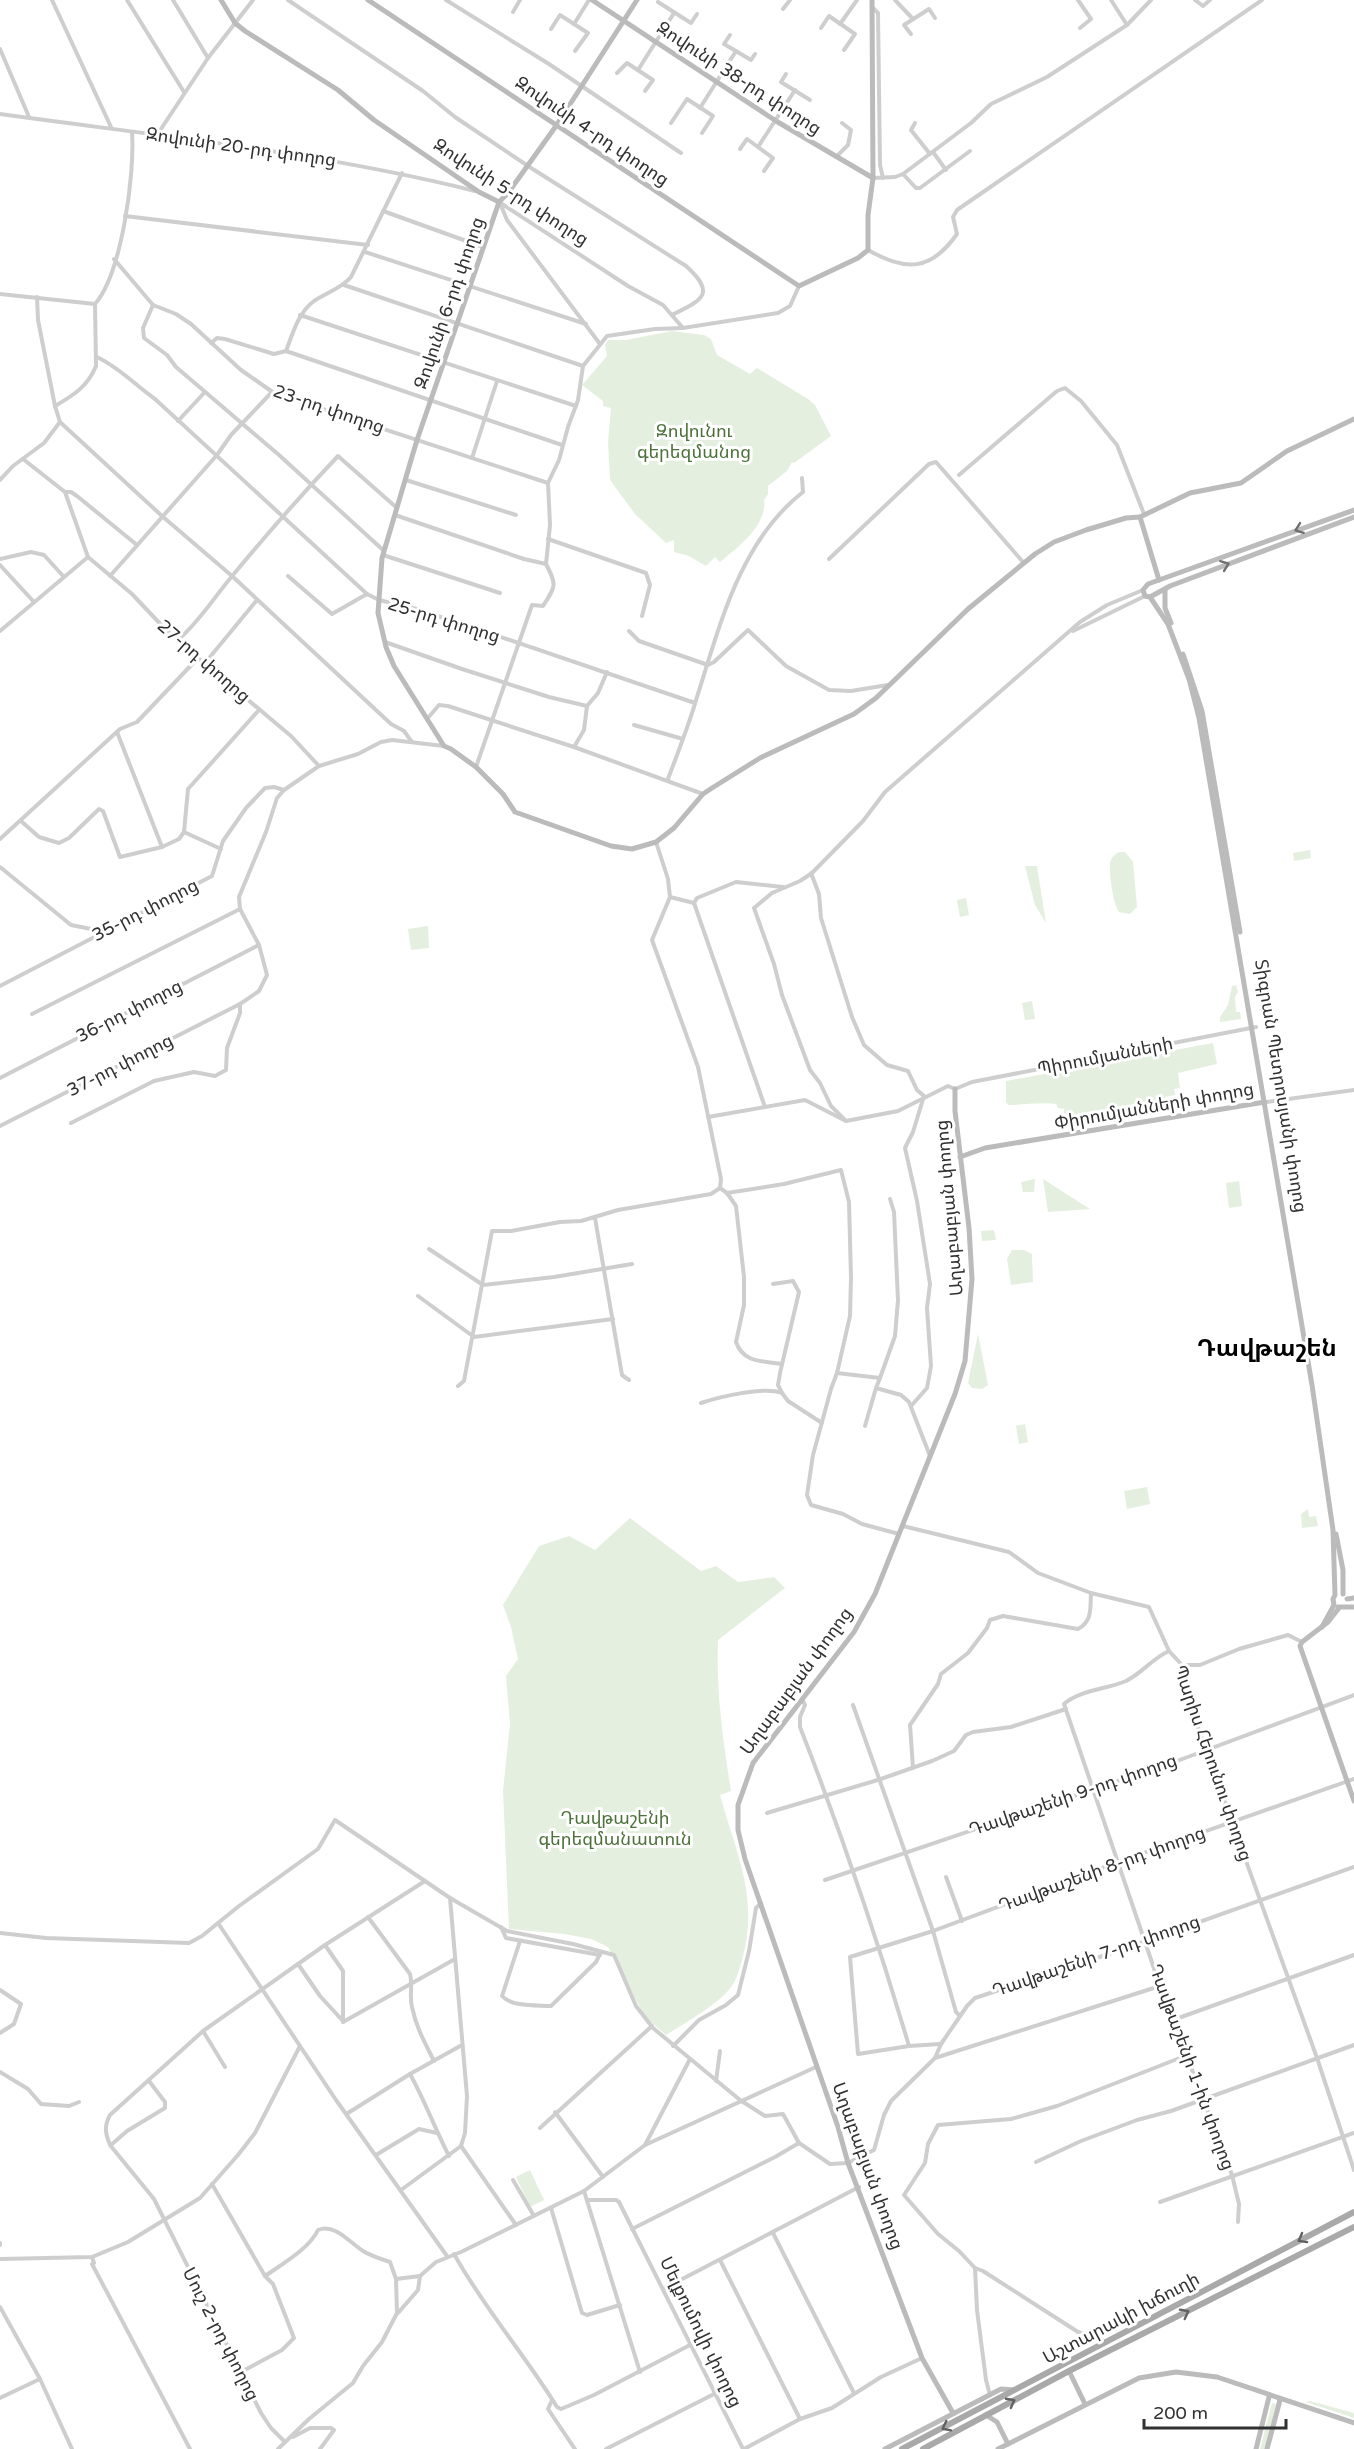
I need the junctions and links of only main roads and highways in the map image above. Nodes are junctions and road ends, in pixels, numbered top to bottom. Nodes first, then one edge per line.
1 (1354, 2212) edge
2 (1354, 2229) edge
3 (1243, 2271) junction
4 (1248, 2280) junction
5 (902, 2449) edge
6 (922, 2449) edge

1 -> 3 main road, Աշտարակի խճուղի
2 - 4 main road, Աշտարակի խճուղի
3 - 4 main road
3 -> 5 main road, Աշտարակի խճուղի
6 -> 4 main road, Աշտարակի խճուղի

